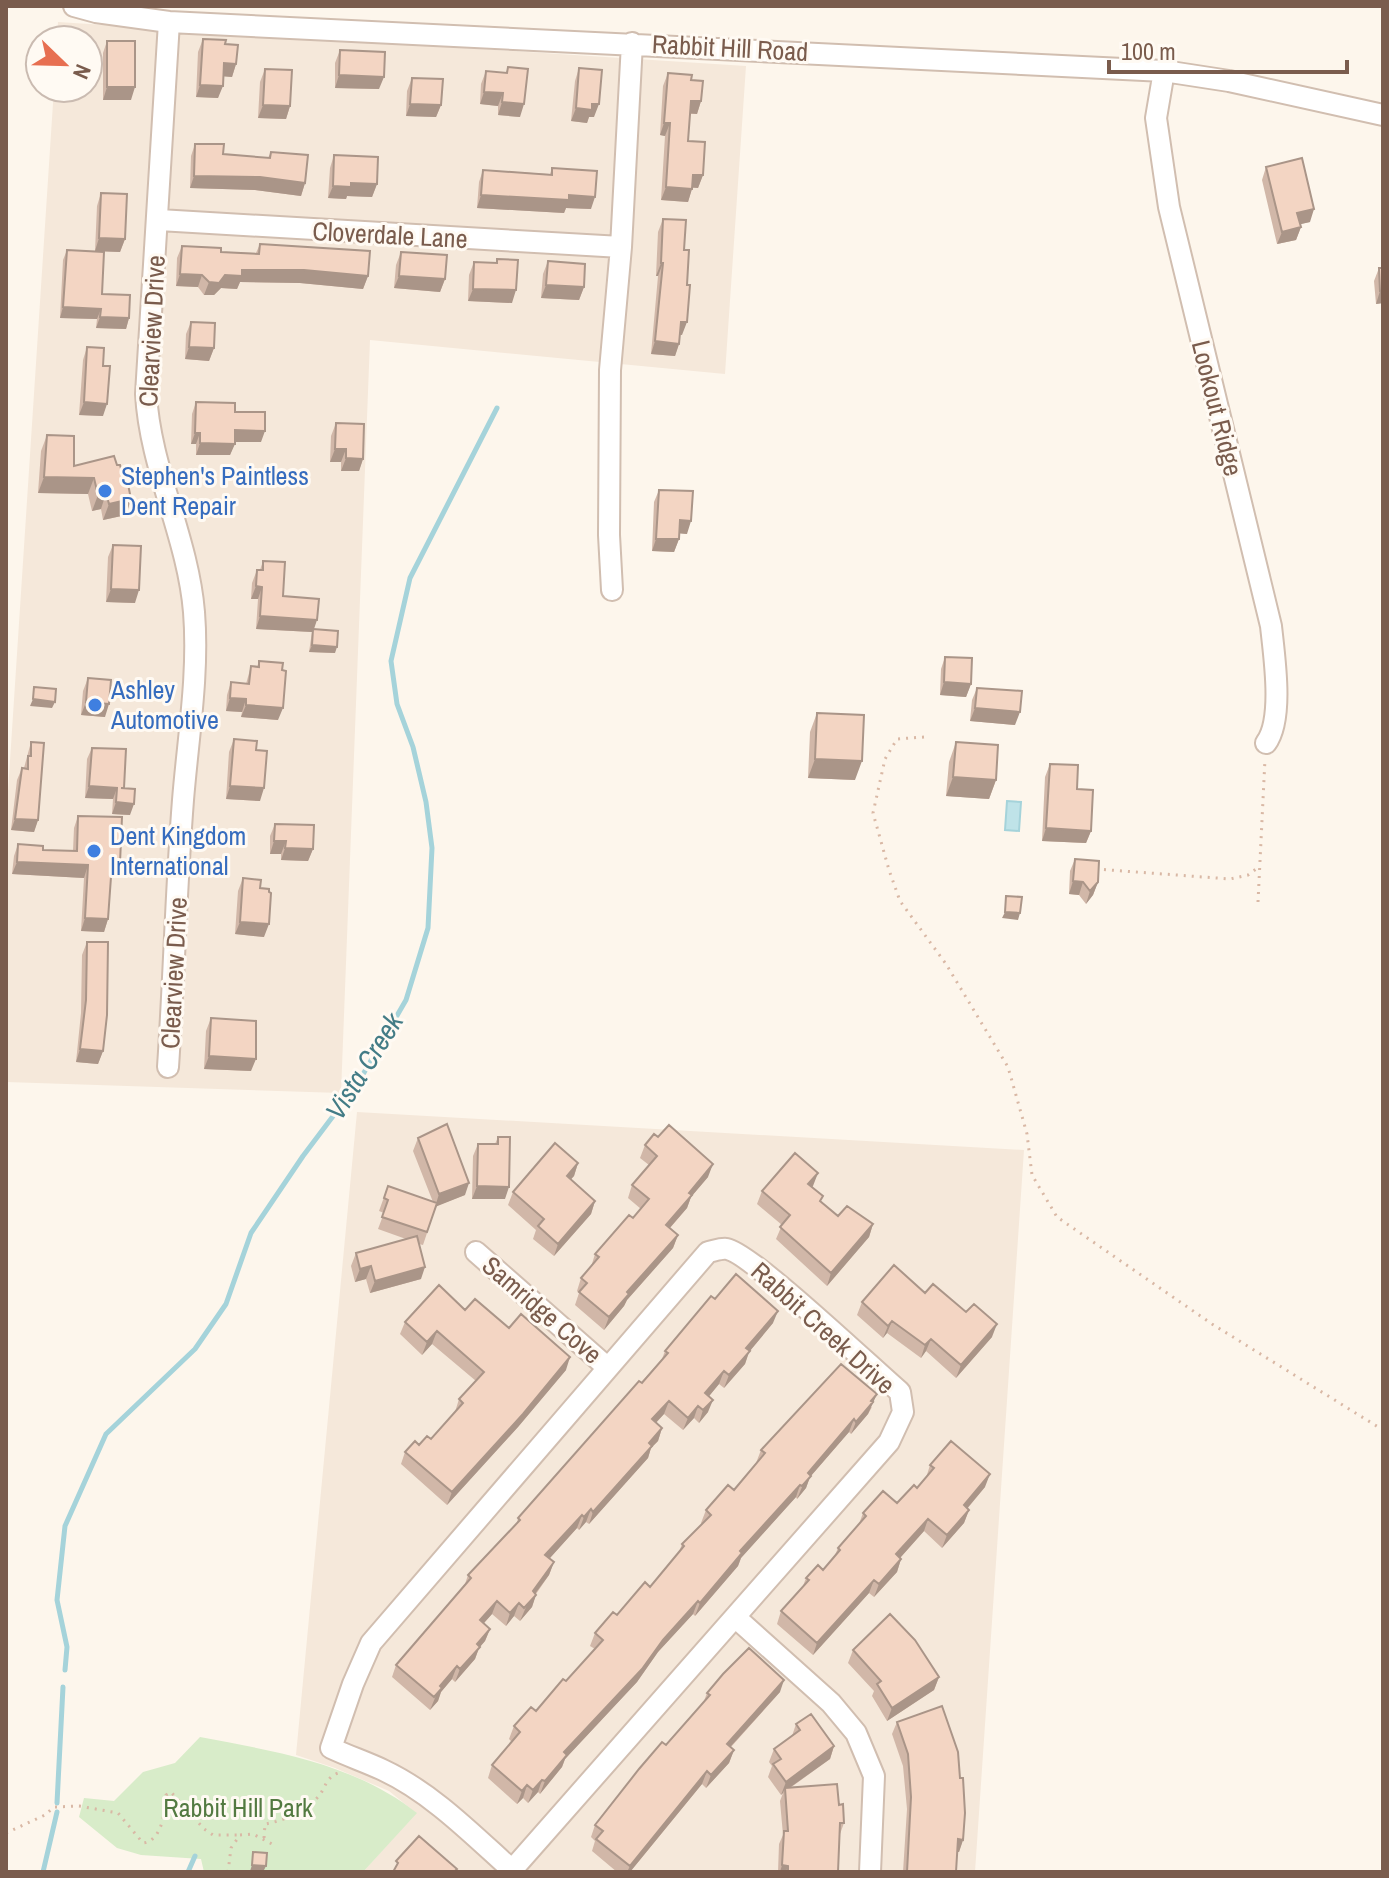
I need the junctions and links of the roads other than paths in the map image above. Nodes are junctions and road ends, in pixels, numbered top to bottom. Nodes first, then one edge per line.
1 (74, 6) edge
2 (169, 22) junction
3 (632, 43) junction
4 (1164, 71) junction
5 (1383, 115) edge
6 (159, 220) junction
7 (621, 247) junction
8 (612, 590) dead end
9 (1266, 743) road end
10 (168, 1067) dead end
11 (476, 1252) dead end
12 (608, 1368) junction
13 (735, 1617) junction
14 (512, 1871) edge
15 (870, 1872) edge

1 - 2 street, Rabbit Hill Road
2 - 3 street, Rabbit Hill Road
2 - 6 street, Clearview Drive
3 - 4 street, Rabbit Hill Road
3 - 7 street
4 - 5 street, Rabbit Hill Road
4 - 9 street, Lookout Ridge
6 - 7 street, Cloverdale Lane
6 - 10 street, Clearview Drive
7 - 8 street
11 - 12 street, Samridge Cove
12 - 13 street, Rabbit Creek Drive
12 - 14 street, Rabbit Creek Drive
13 - 14 street, Rabbit Creek Drive
13 - 15 street

